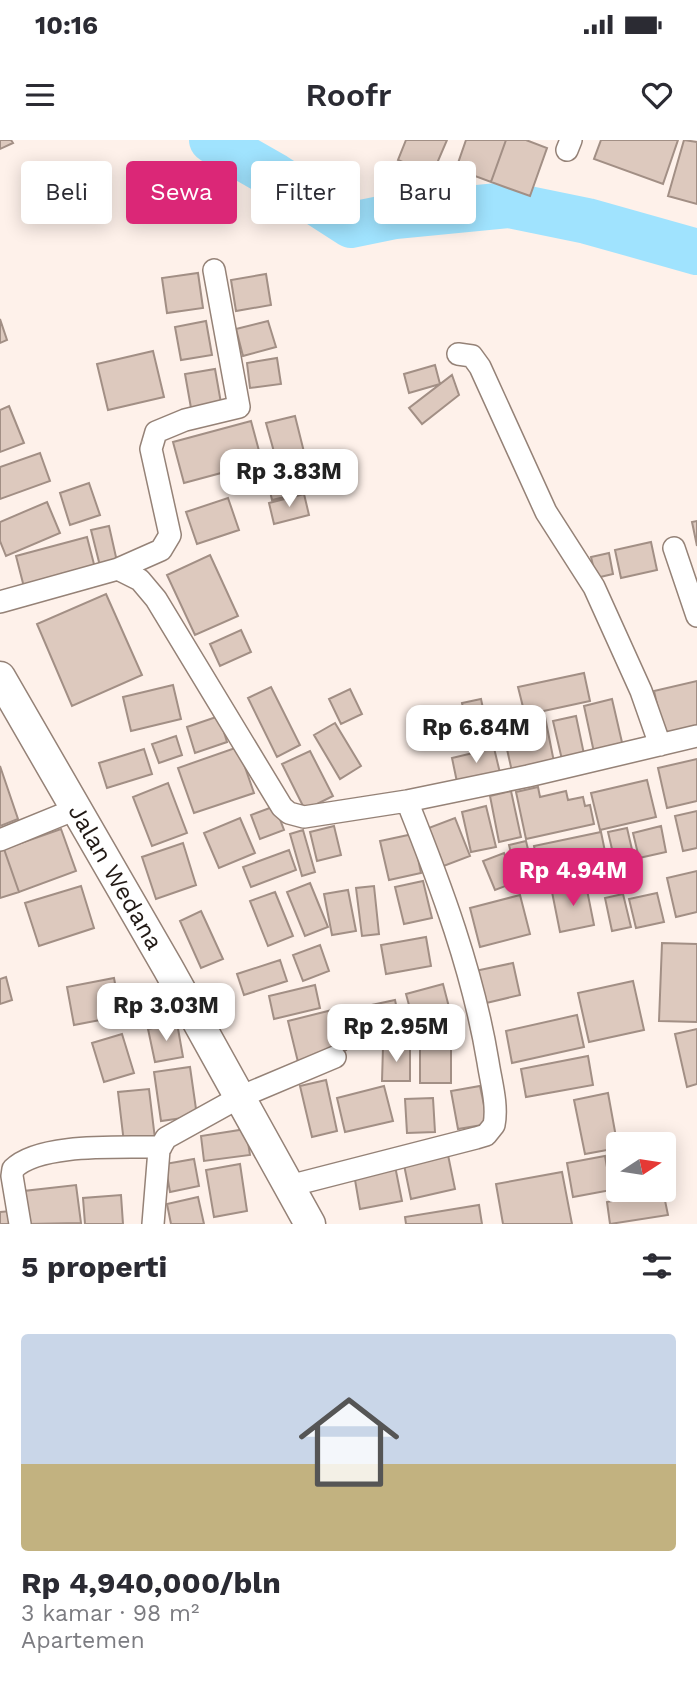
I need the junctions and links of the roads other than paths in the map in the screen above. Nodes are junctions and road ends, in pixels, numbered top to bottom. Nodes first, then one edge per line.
1 (214, 270) dead end
2 (458, 354) dead end
3 (674, 548) dead end
4 (118, 569) junction
5 (0, 602) edge
6 (697, 616) edge
7 (0, 677) edge
8 (697, 736) edge
9 (660, 745) junction
10 (407, 801) junction
11 (76, 809) junction
12 (0, 841) edge
13 (335, 1057) dead end
14 (240, 1097) junction
15 (161, 1147) junction
16 (289, 1186) junction
17 (20, 1224) edge
18 (152, 1224) edge
19 (310, 1224) edge

1 - 4 street
2 - 9 street
3 - 6 street
4 - 5 street
4 - 10 street
7 - 11 street, Jalan Wedana
8 - 9 street
9 - 10 street
10 - 16 street
11 - 12 street
11 - 14 street, Jalan Wedana
13 - 14 street
14 - 15 street
14 - 16 street, Jalan Wedana
15 - 17 street
15 - 18 street
16 - 19 street, Jalan Wedana

